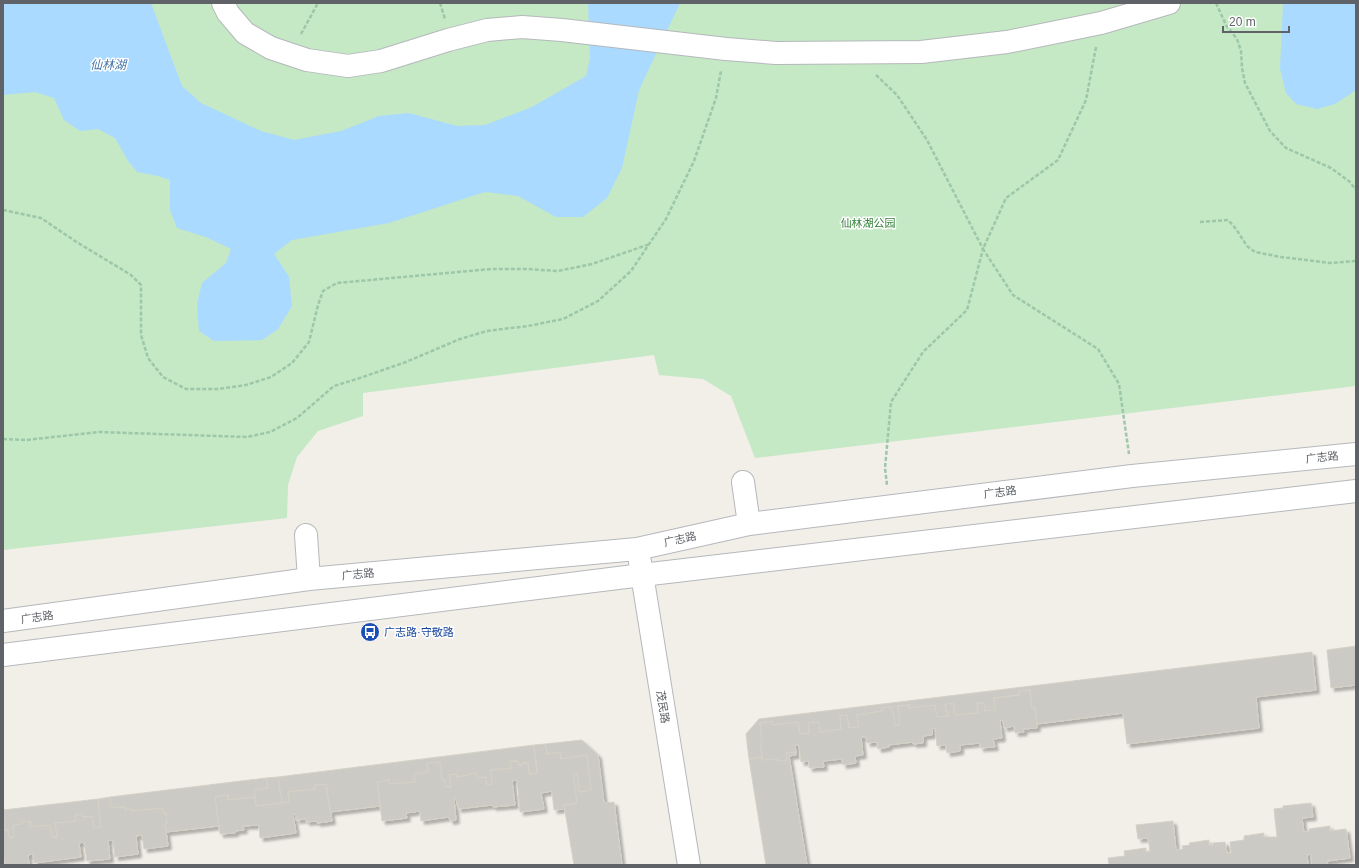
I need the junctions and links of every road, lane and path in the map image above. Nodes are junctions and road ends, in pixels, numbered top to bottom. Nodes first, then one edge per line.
1 (223, 3) edge
2 (318, 3) edge
3 (1169, 3) edge
4 (1216, 3) edge
5 (1101, 23) junction
6 (726, 49) junction
7 (854, 54) junction
8 (291, 55) junction
9 (1356, 190) edge
10 (3, 210) edge
11 (1200, 222) dead end
12 (650, 244) junction
13 (983, 249) junction
14 (1356, 261) edge
15 (3, 439) edge
16 (1356, 454) edge
17 (1132, 476) junction
18 (743, 482) dead end
19 (1356, 490) edge
20 (889, 506) junction
21 (749, 524) junction
22 (306, 535) dead end
23 (638, 549) junction
24 (642, 575) junction
25 (309, 579) junction
26 (3, 621) edge
27 (3, 654) edge
28 (689, 865) edge

1 - 8 street
2 - 8 path
3 - 5 street
4 - 9 path
5 - 7 street
5 - 13 path
6 - 7 street
6 - 8 street
6 - 12 path
7 - 13 path
10 - 12 path
11 - 14 path
12 - 15 path
13 - 17 path
13 - 20 path
16 - 17 street, 广志路
17 - 20 street, 广志路
18 - 21 street
19 - 24 street
20 - 21 street, 广志路
21 - 23 street, 广志路
22 - 25 street
23 - 24 street, 茂民路
23 - 25 street, 广志路
24 - 27 street
24 - 28 street, 茂民路
25 - 26 street, 广志路

